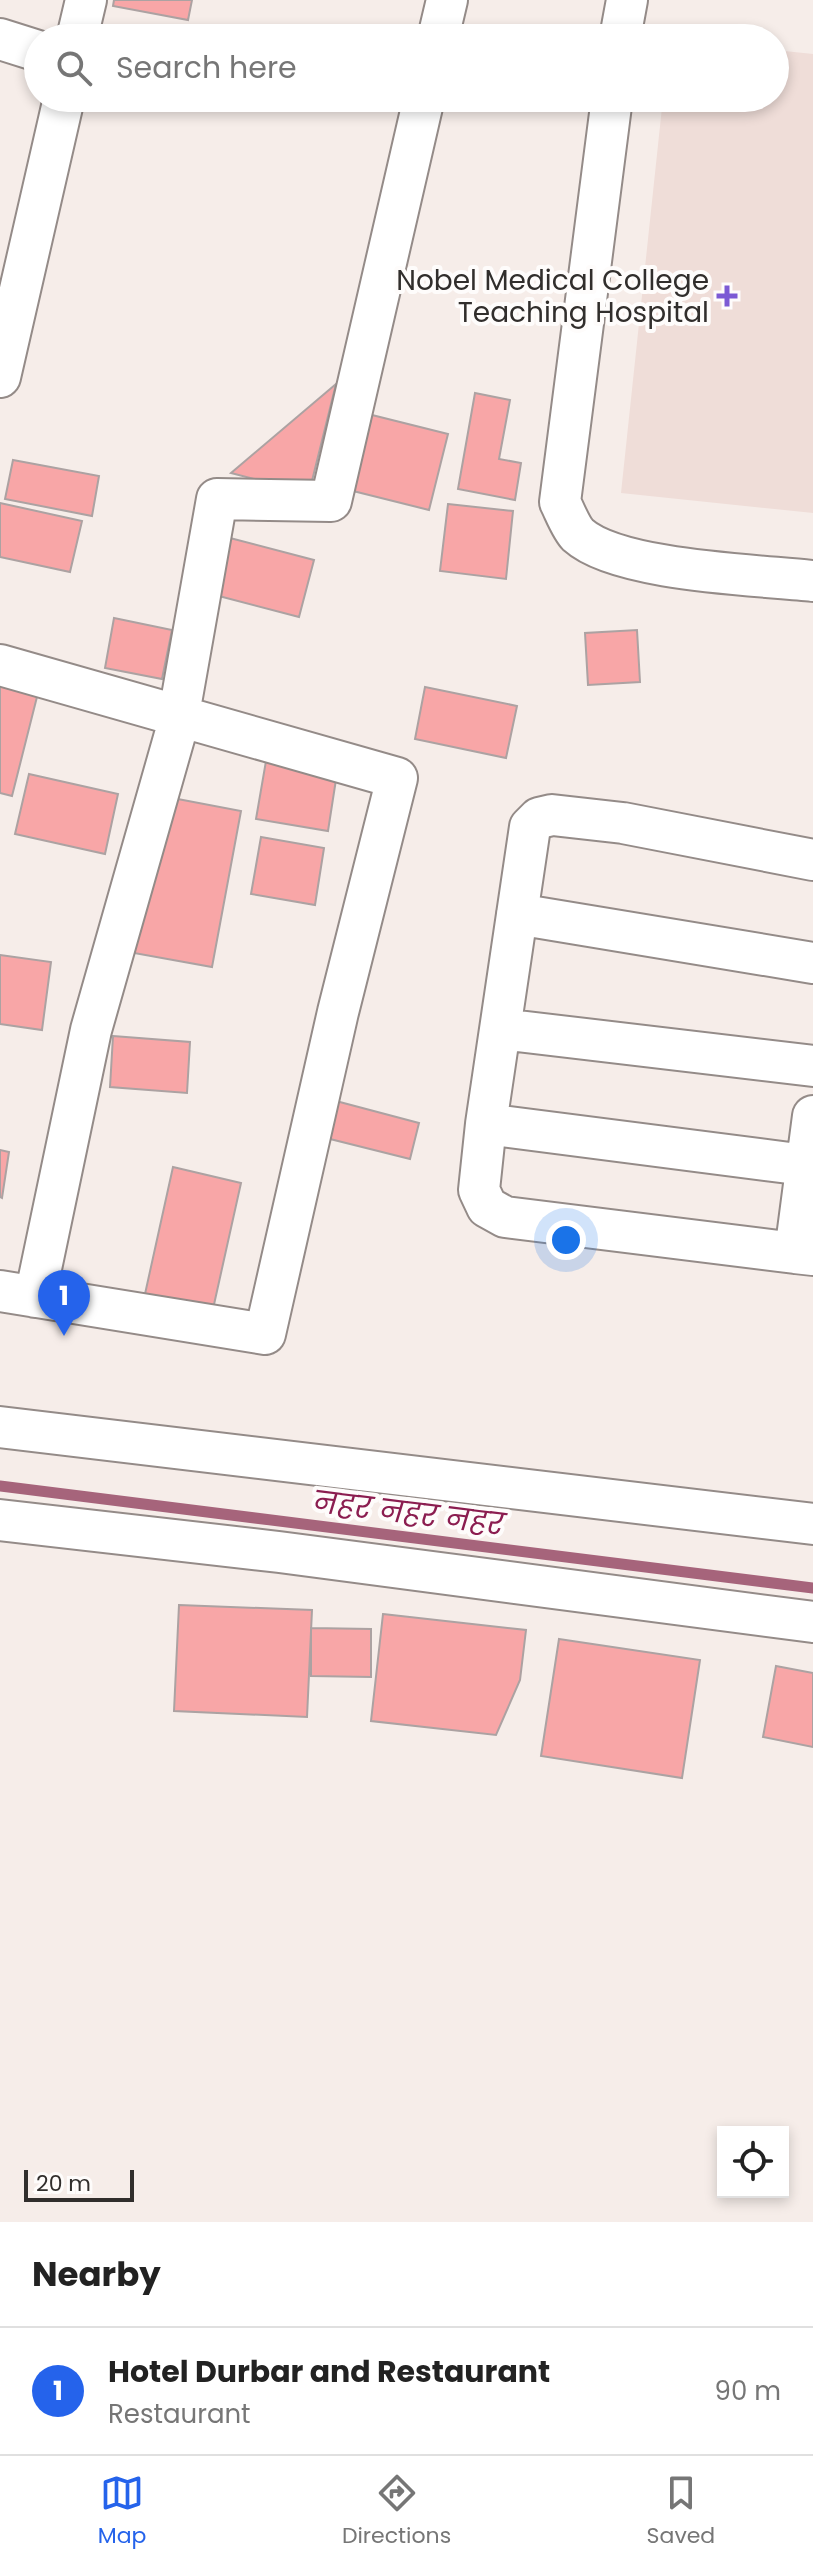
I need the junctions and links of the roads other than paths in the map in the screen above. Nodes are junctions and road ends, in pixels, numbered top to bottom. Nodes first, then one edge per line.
1 (86, 0) edge
2 (447, 0) edge
3 (627, 0) edge
4 (80, 24) edge
5 (441, 24) edge
6 (623, 24) edge
7 (0, 39) edge
8 (24, 47) edge
9 (61, 112) edge
10 (421, 112) edge
11 (610, 112) edge
12 (0, 377) edge
13 (813, 581) edge
14 (0, 665) edge
15 (179, 717) junction
16 (813, 860) edge
17 (517, 914) junction
18 (813, 963) edge
19 (501, 1029) junction
20 (813, 1066) edge
21 (813, 1116) edge
22 (486, 1124) junction
23 (805, 1165) junction
24 (804, 1254) edge
25 (17, 1294) edge
26 (0, 1427) edge
27 (0, 1520) edge
28 (813, 1524) edge
29 (813, 1622) edge

1 - 4 street
2 - 5 street
3 - 6 street
7 - 8 street
9 - 12 street
10 - 15 street
11 - 13 street
14 - 15 street
15 - 25 street
15 - 25 street
16 - 17 street
17 - 18 street
17 - 19 street
19 - 20 street
19 - 22 street
21 - 23 street
22 - 23 street
22 - 24 street
23 - 24 street
26 - 28 street
27 - 29 street

